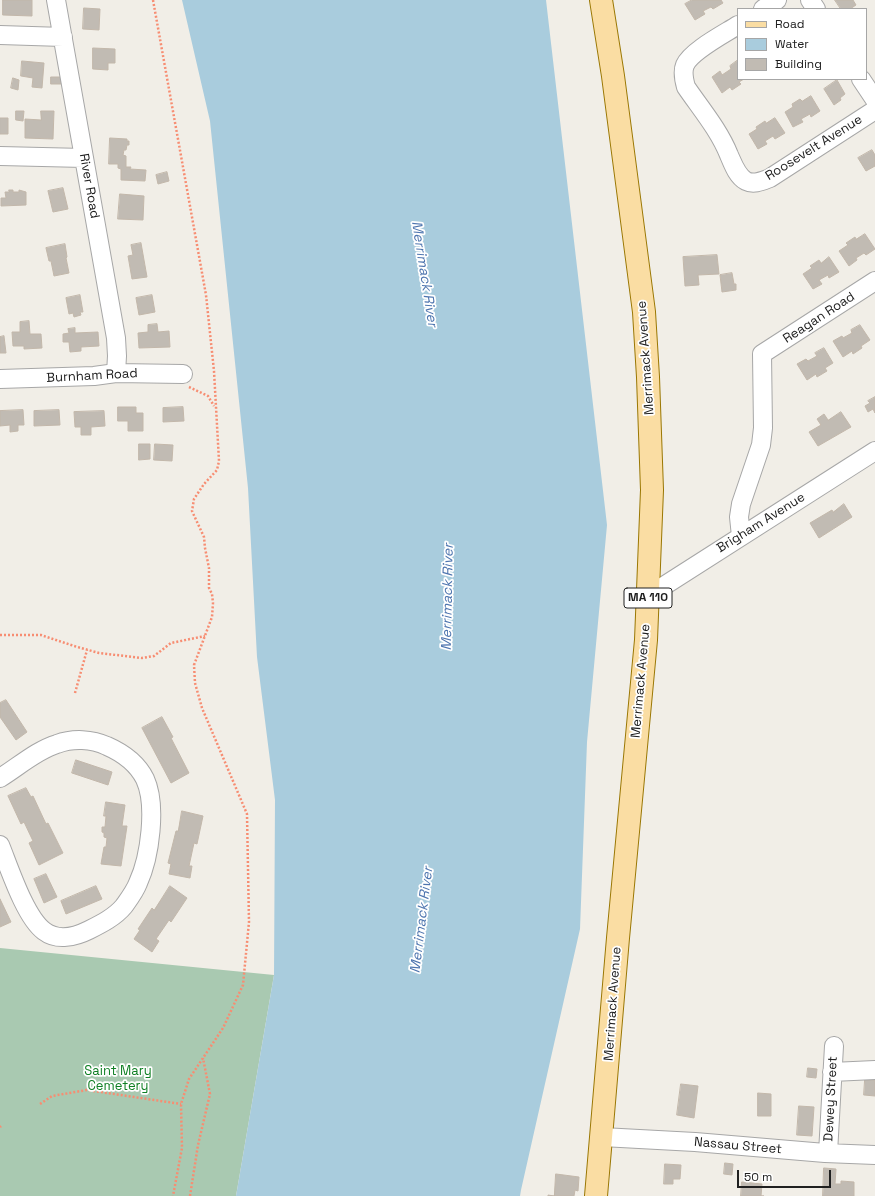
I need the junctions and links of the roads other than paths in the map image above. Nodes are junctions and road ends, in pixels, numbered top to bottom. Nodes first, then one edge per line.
1 (56, 0) edge
2 (601, 0) edge
3 (777, 0) edge
4 (765, 8) edge
5 (737, 26) edge
6 (0, 35) edge
7 (63, 37) junction
8 (862, 80) edge
9 (875, 100) edge
10 (875, 110) edge
11 (0, 156) edge
12 (84, 158) junction
13 (875, 281) edge
14 (116, 373) junction
15 (183, 374) road end
16 (0, 379) edge
17 (875, 451) edge
18 (742, 536) junction
19 (648, 596) junction
20 (0, 778) edge
21 (0, 845) edge
22 (834, 1046) dead end
23 (875, 1070) edge
24 (832, 1072) junction
25 (602, 1137) junction
26 (828, 1153) junction
27 (875, 1155) edge
28 (596, 1196) edge

1 - 7 street, River Road
2 - 19 main road, Merrimack Avenue / MA 110
3 - 4 street
5 - 10 street, Roosevelt Avenue
6 - 7 street
7 - 12 street, River Road
8 - 9 street
11 - 12 street
12 - 14 street, River Road
13 - 18 street, Reagan Road
14 - 15 street, Burnham Road
14 - 16 street, Burnham Road
17 - 18 street, Brigham Avenue
18 - 19 street, Brigham Avenue
19 - 25 main road, Merrimack Avenue / MA 110
20 - 21 street
22 - 24 street, Dewey Street
23 - 24 street
24 - 26 street, Dewey Street
25 - 26 street, Nassau Street
25 - 28 main road, Merrimack Avenue / MA 110
26 - 27 street, Nassau Street

